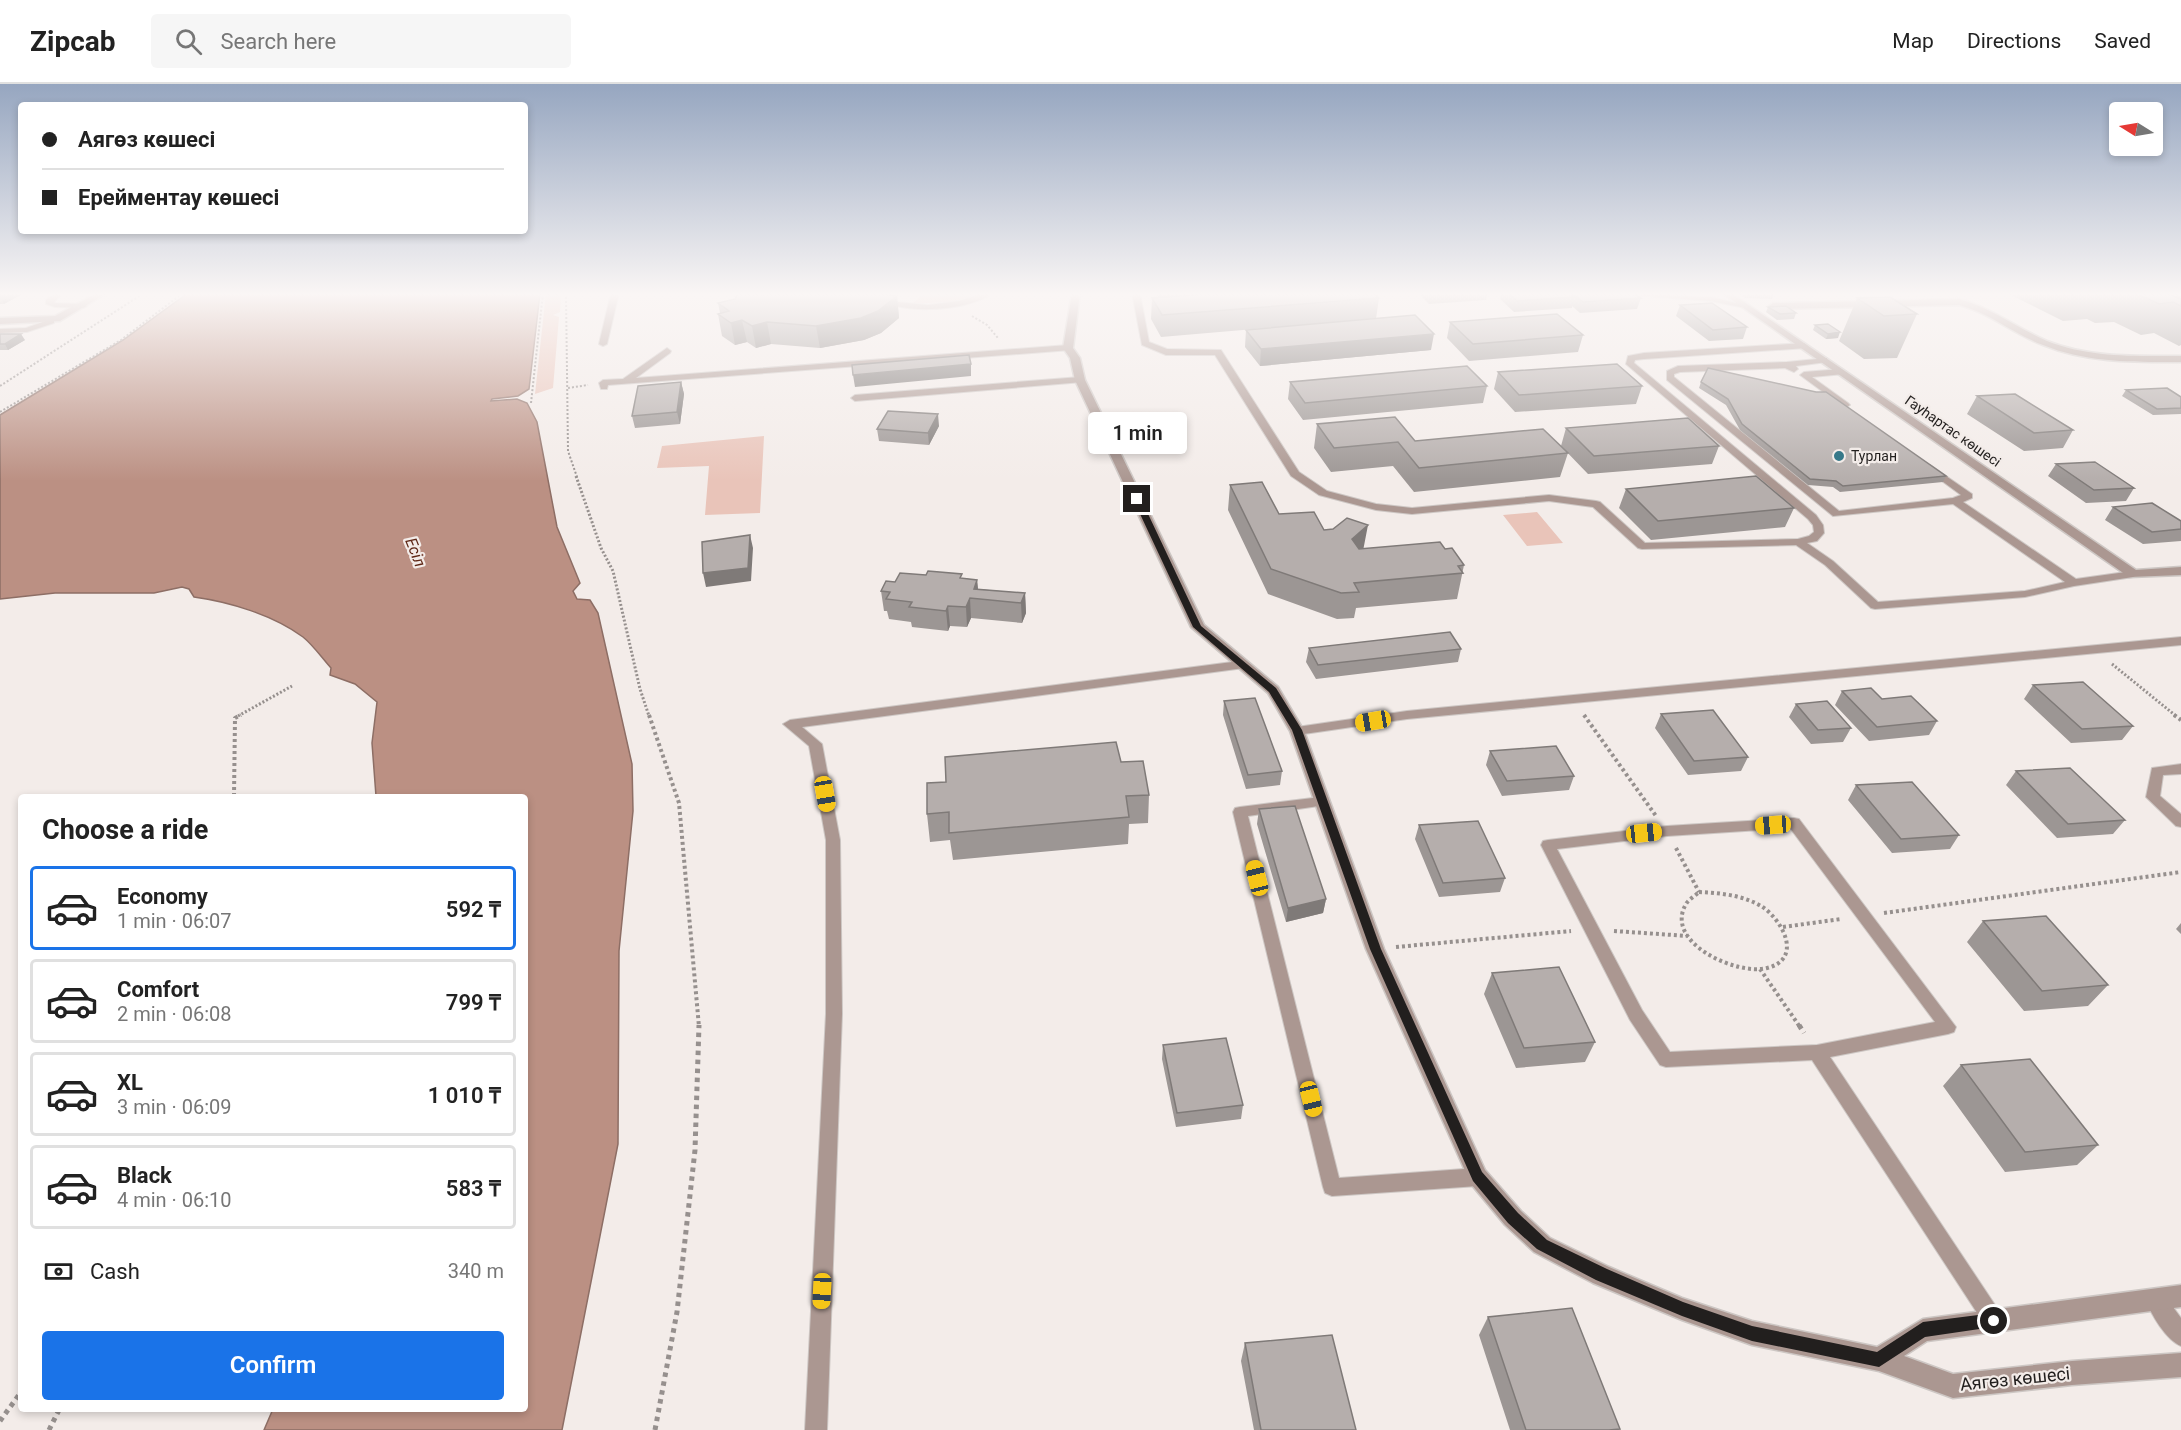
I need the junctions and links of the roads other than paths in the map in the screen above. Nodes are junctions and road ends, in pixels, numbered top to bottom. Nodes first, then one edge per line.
1 (661, 356) edge
2 (964, 356) edge
3 (1073, 356) edge
4 (1220, 356) edge
5 (1647, 356) edge
6 (1818, 356) edge
7 (2087, 356) edge
8 (2181, 359) edge
9 (1824, 360) junction
10 (1787, 365) junction
11 (1841, 372) junction
12 (1804, 375) junction
13 (627, 380) junction
14 (1080, 380) junction
15 (604, 387) dead end
16 (855, 398) dead end
17 (1852, 411) edge
18 (1920, 461) edge
19 (1955, 501) junction
20 (1798, 542) junction
21 (2181, 571) edge
22 (2133, 574) junction
23 (2074, 583) junction
24 (2181, 641) edge
25 (1240, 664) junction
26 (1297, 730) junction
27 (2181, 769) edge
28 (1321, 802) junction
29 (2181, 822) edge
30 (1817, 1052) junction
31 (1478, 1177) junction
32 (2181, 1296) edge
33 (2155, 1299) junction
34 (1994, 1321) junction
35 (2181, 1336) edge
36 (1879, 1359) junction
37 (2181, 1365) edge
38 (816, 1430) edge

1 - 13 lane
2 - 13 lane
3 - 14 street, Аягөз көшесі
4 - 20 lane
5 - 20 lane
6 - 9 street, Гауhартас көшесі
7 - 8 street
9 - 10 lane
9 - 11 street, Гауhартас көшесі
10 - 12 lane
10 - 19 lane
11 - 12 lane
11 - 22 street, Гауhартас көшесі
12 - 17 lane
13 - 15 lane
14 - 16 lane
14 - 25 street, Аягөз көшесі
18 - 19 lane
19 - 23 lane
20 - 23 lane
21 - 22 street
22 - 23 lane
24 - 26 lane
25 - 26 street, Аягөз көшесі
25 - 38 lane
26 - 28 street, Аягөз көшесі
27 - 29 lane
28 - 31 street, Аягөз көшесі
28 - 31 lane
30 - 30 lane
30 - 34 lane
31 - 36 street, Аягөз көшесі
32 - 33 street
33 - 34 street
33 - 35 lane
34 - 36 street
36 - 37 street, Аягөз көшесі

